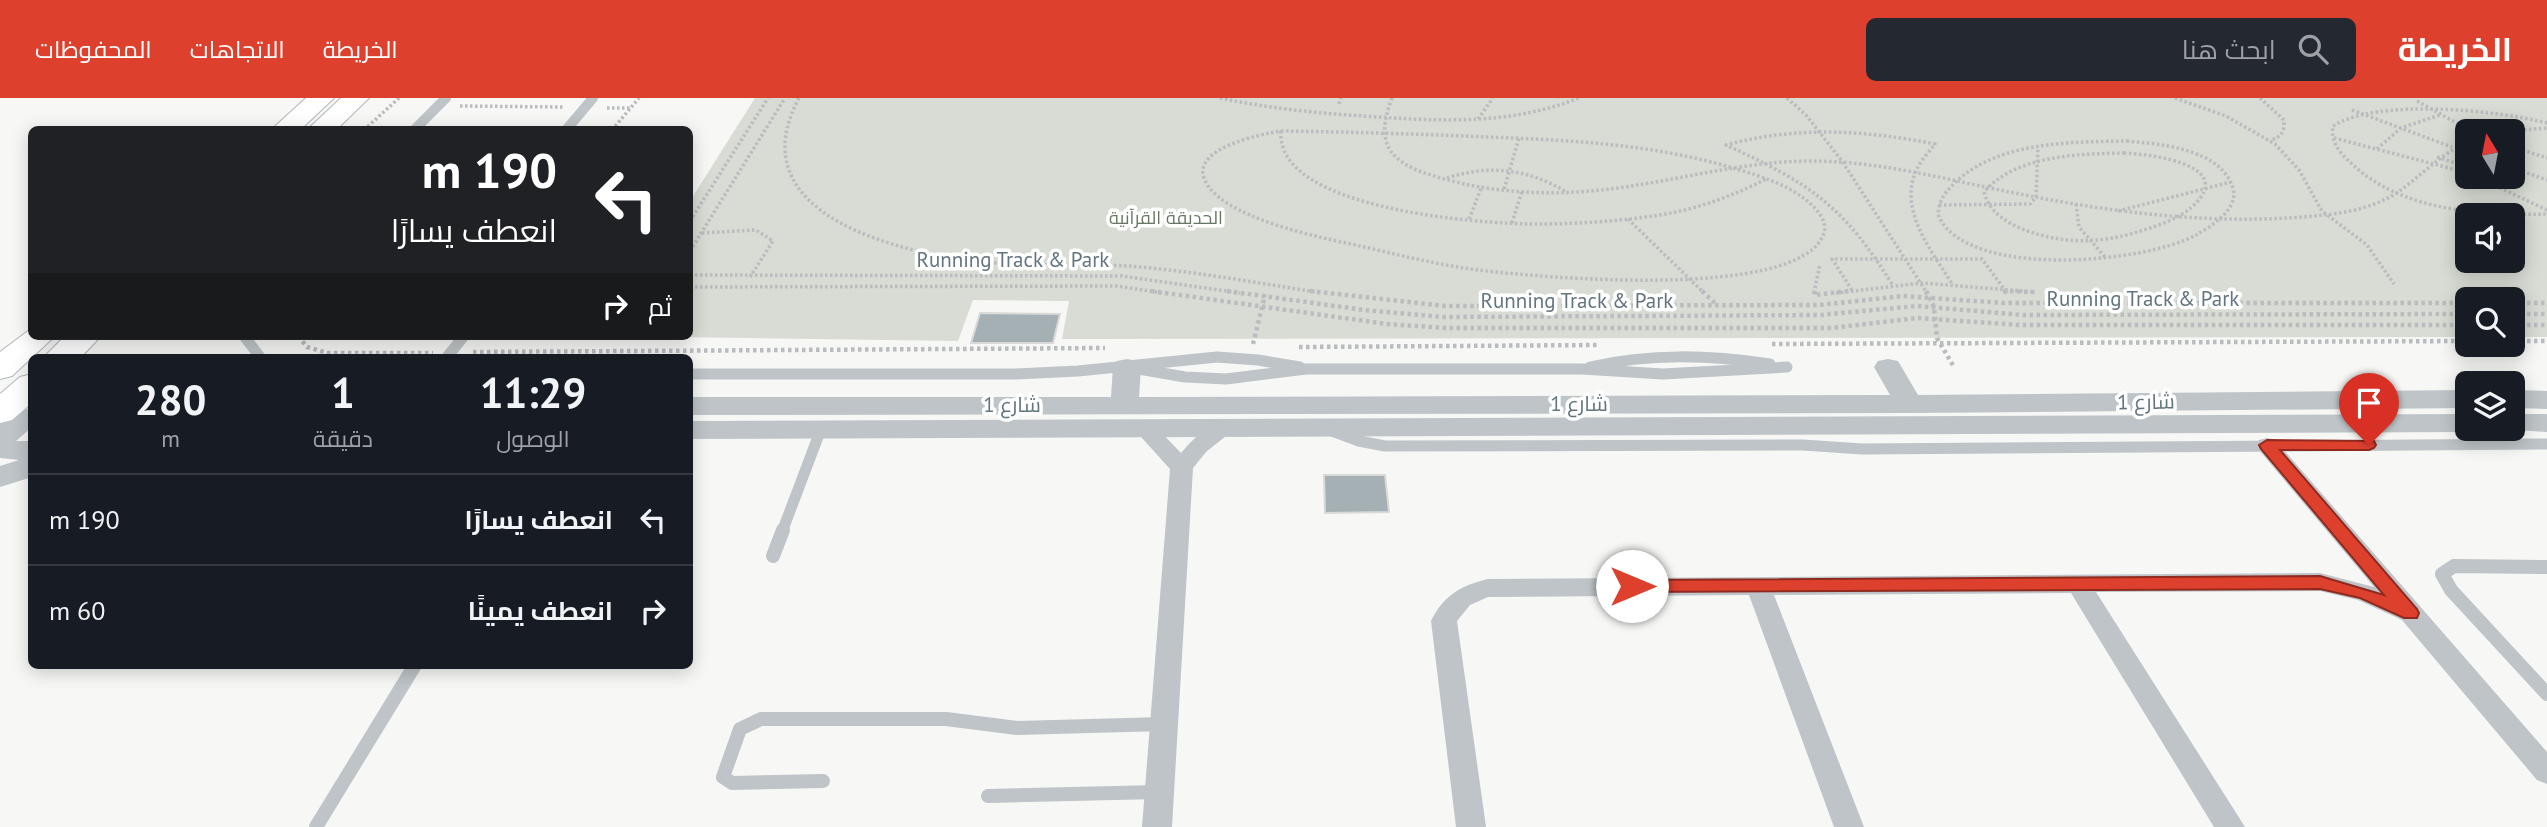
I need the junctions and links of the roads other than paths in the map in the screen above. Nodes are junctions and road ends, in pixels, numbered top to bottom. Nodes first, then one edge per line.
1 (321, 98) edge
2 (446, 98) edge
3 (593, 98) edge
4 (351, 100) edge
5 (289, 126) edge
6 (324, 126) edge
7 (418, 126) edge
8 (569, 126) edge
9 (34, 340) edge
10 (247, 340) edge
11 (461, 340) edge
12 (258, 354) edge
13 (450, 354) edge
14 (1120, 358) junction
15 (1888, 367) dead end
16 (0, 369) edge
17 (1306, 369) junction
18 (1583, 369) junction
19 (693, 374) edge
20 (28, 388) edge
21 (2455, 399) edge
22 (2525, 399) edge
23 (2547, 400) edge
24 (1909, 404) junction
25 (1124, 405) junction
26 (693, 406) edge
27 (0, 412) edge
28 (28, 418) edge
29 (2455, 423) edge
30 (2525, 423) edge
31 (2547, 423) edge
32 (1809, 426) junction
33 (1143, 428) junction
34 (1322, 428) junction
35 (821, 429) junction
36 (1224, 429) junction
37 (693, 430) edge
38 (2547, 444) edge
39 (2267, 445) junction
40 (1893, 447) junction
41 (28, 450) edge
42 (28, 467) edge
43 (1182, 467) junction
44 (0, 477) edge
45 (2358, 553) junction
46 (773, 556) dead end
47 (2547, 567) edge
48 (2320, 582) junction
49 (2078, 584) junction
50 (1758, 586) junction
51 (2410, 613) junction
52 (413, 669) edge
53 (2547, 694) edge
54 (1164, 724) junction
55 (2547, 772) edge
56 (823, 781) dead end
57 (1159, 792) junction
58 (988, 796) dead end
59 (316, 827) edge
60 (1157, 827) edge
61 (1471, 827) edge
62 (1849, 827) edge
63 (2230, 827) edge

1 - 5 main road
2 - 7 lane
3 - 8 lane
4 - 6 main road
9 - 16 main road
10 - 12 lane
11 - 13 lane
14 - 17 lane
14 - 17 lane
14 - 19 lane
14 - 25 street
15 - 24 street
17 - 18 lane
18 - 18 lane
20 - 27 main road
21 - 24 street, شارع 1
22 - 23 street
24 - 25 street, شارع 1
25 - 26 street, شارع 1
28 - 41 street
29 - 32 street, شارع 1
30 - 31 street
32 - 34 street, شارع 1
32 - 40 street
33 - 35 street, شارع 1
33 - 36 street, شارع 1
33 - 43 street
34 - 36 street, شارع 1
34 - 40 lane
35 - 37 street, شارع 1
35 - 46 lane
36 - 43 street
38 - 39 lane
39 - 40 lane
39 - 45 street
42 - 44 street
43 - 54 street
45 - 48 street
45 - 51 street
47 - 53 lane
48 - 49 street
48 - 51 street
49 - 50 street
49 - 63 street
50 - 61 street
50 - 62 street
51 - 55 street
52 - 59 lane
54 - 56 lane
54 - 57 street
57 - 58 lane
57 - 60 street

